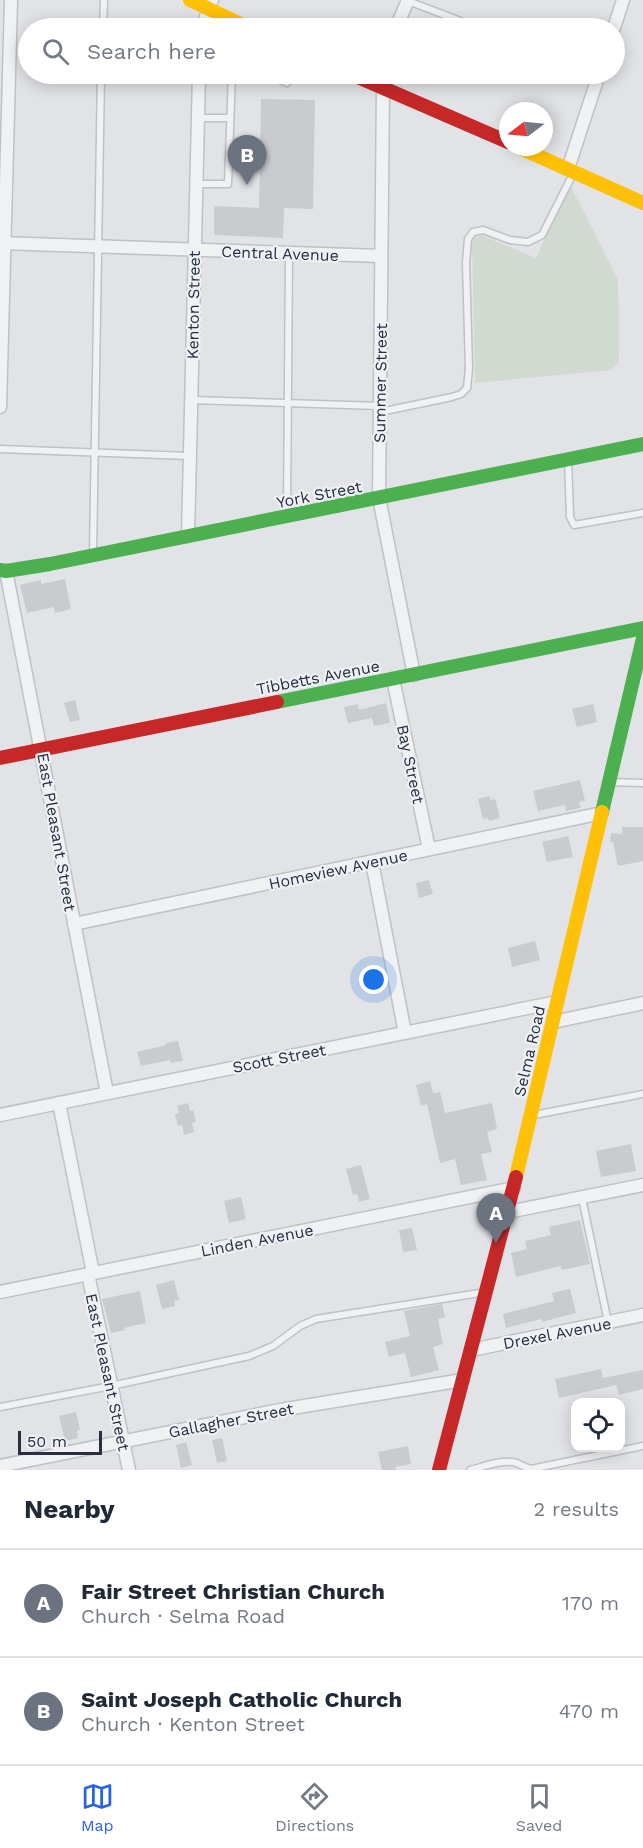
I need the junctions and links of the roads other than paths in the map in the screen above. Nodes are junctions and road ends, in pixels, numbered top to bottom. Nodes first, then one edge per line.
1 (11, 0) edge
2 (104, 0) edge
3 (189, 0) edge
4 (408, 0) edge
5 (623, 0) edge
6 (210, 4) edge
7 (103, 18) edge
8 (233, 18) edge
9 (400, 18) edge
10 (454, 18) edge
11 (617, 18) edge
12 (101, 84) edge
13 (199, 84) edge
14 (231, 84) edge
15 (378, 84) edge
16 (384, 84) edge
17 (593, 84) edge
18 (198, 118) junction
19 (230, 118) junction
20 (499, 138) edge
21 (539, 156) edge
22 (571, 170) junction
23 (196, 184) junction
24 (643, 203) edge
25 (2, 243) edge
26 (99, 246) junction
27 (195, 250) junction
28 (289, 253) junction
29 (381, 256) junction
30 (1, 306) edge
31 (0, 373) edge
32 (191, 400) junction
33 (286, 403) junction
34 (0, 407) edge
35 (380, 409) junction
36 (643, 444) edge
37 (0, 449) edge
38 (95, 453) junction
39 (190, 456) junction
40 (568, 459) junction
41 (379, 498) junction
42 (643, 513) edge
43 (287, 517) junction
44 (188, 536) junction
45 (94, 555) junction
46 (3, 570) edge
47 (643, 628) edge
48 (643, 638) edge
49 (414, 675) junction
50 (393, 679) junction
51 (42, 750) junction
52 (0, 758) edge
53 (609, 782) junction
54 (643, 783) edge
55 (602, 813) junction
56 (429, 849) junction
57 (372, 861) junction
58 (74, 924) junction
59 (557, 1002) junction
60 (643, 1004) edge
61 (553, 1022) junction
62 (405, 1033) junction
63 (107, 1093) junction
64 (643, 1094) edge
65 (59, 1103) junction
66 (0, 1115) edge
67 (531, 1116) junction
68 (643, 1185) edge
69 (514, 1188) junction
70 (582, 1198) junction
71 (508, 1212) junction
72 (90, 1274) junction
73 (0, 1292) edge
74 (486, 1292) junction
75 (643, 1315) edge
76 (608, 1322) junction
77 (471, 1350) junction
78 (463, 1380) junction
79 (111, 1386) junction
80 (0, 1407) edge
81 (123, 1442) junction
82 (643, 1446) edge
83 (0, 1466) edge
84 (129, 1470) edge
85 (439, 1470) edge
86 (470, 1470) edge

1 - 25 street
2 - 7 lane
3 - 6 street
4 - 9 street
4 - 10 lane
5 - 11 street
6 - 8 street
12 - 26 lane
13 - 18 street, Kenton Street
14 - 19 lane
15 - 29 street, Summer Street
16 - 20 street
17 - 22 street
18 - 19 lane
18 - 23 street, Kenton Street
19 - 23 lane
21 - 22 street
22 - 24 street
22 - 35 lane
23 - 27 street, Kenton Street
25 - 26 street, Central Avenue
25 - 30 street
26 - 27 street, Central Avenue
26 - 38 lane
27 - 28 street, Central Avenue
27 - 32 street, Kenton Street
28 - 29 street, Central Avenue
28 - 33 lane
29 - 35 street, Summer Street
30 - 31 street
31 - 34 street
32 - 33 lane
32 - 39 street, Kenton Street
33 - 35 lane
33 - 43 lane
35 - 41 street, Summer Street
36 - 40 street, York Street
37 - 38 lane
38 - 39 lane
38 - 45 lane
39 - 44 street, Kenton Street
40 - 41 street, York Street
40 - 42 lane
41 - 43 street, York Street
41 - 49 street, Summer Street
43 - 44 street, York Street
44 - 45 street, York Street
45 - 46 street, York Street
46 - 51 street, East Pleasant Street
47 - 49 street, Tibbetts Avenue
48 - 53 street, Selma Road
49 - 50 street, Tibbetts Avenue
50 - 51 street, Tibbetts Avenue
50 - 56 street, Bay Street
51 - 52 street, Tibbetts Avenue
51 - 58 street, East Pleasant Street
53 - 54 lane
53 - 55 street, Selma Road
55 - 56 street, Homeview Avenue
55 - 59 street, Selma Road
56 - 57 street, Homeview Avenue
57 - 58 street, Homeview Avenue
57 - 62 street
58 - 63 street, East Pleasant Street
59 - 61 street, Selma Road
59 - 62 street, Scott Street
60 - 61 street
61 - 67 street, Selma Road
62 - 63 street, Scott Street
63 - 65 street, Scott Street
64 - 67 lane
65 - 66 street, Scott Street
65 - 72 street, East Pleasant Street
67 - 69 street, Selma Road
68 - 70 street
69 - 71 street, Selma Road
69 - 72 street, Linden Avenue
70 - 71 street
70 - 76 lane
71 - 74 street, Selma Road
72 - 73 street, Linden Avenue
72 - 79 street, East Pleasant Street
74 - 77 street, Selma Road
74 - 79 lane
75 - 76 street, Drexel Avenue
76 - 77 street, Drexel Avenue
77 - 78 street, Selma Road
78 - 81 street, Gallagher Street
78 - 85 street, Selma Road
79 - 80 lane
79 - 81 street, East Pleasant Street
81 - 83 street, Gallagher Street
81 - 84 street, East Pleasant Street
82 - 86 lane

